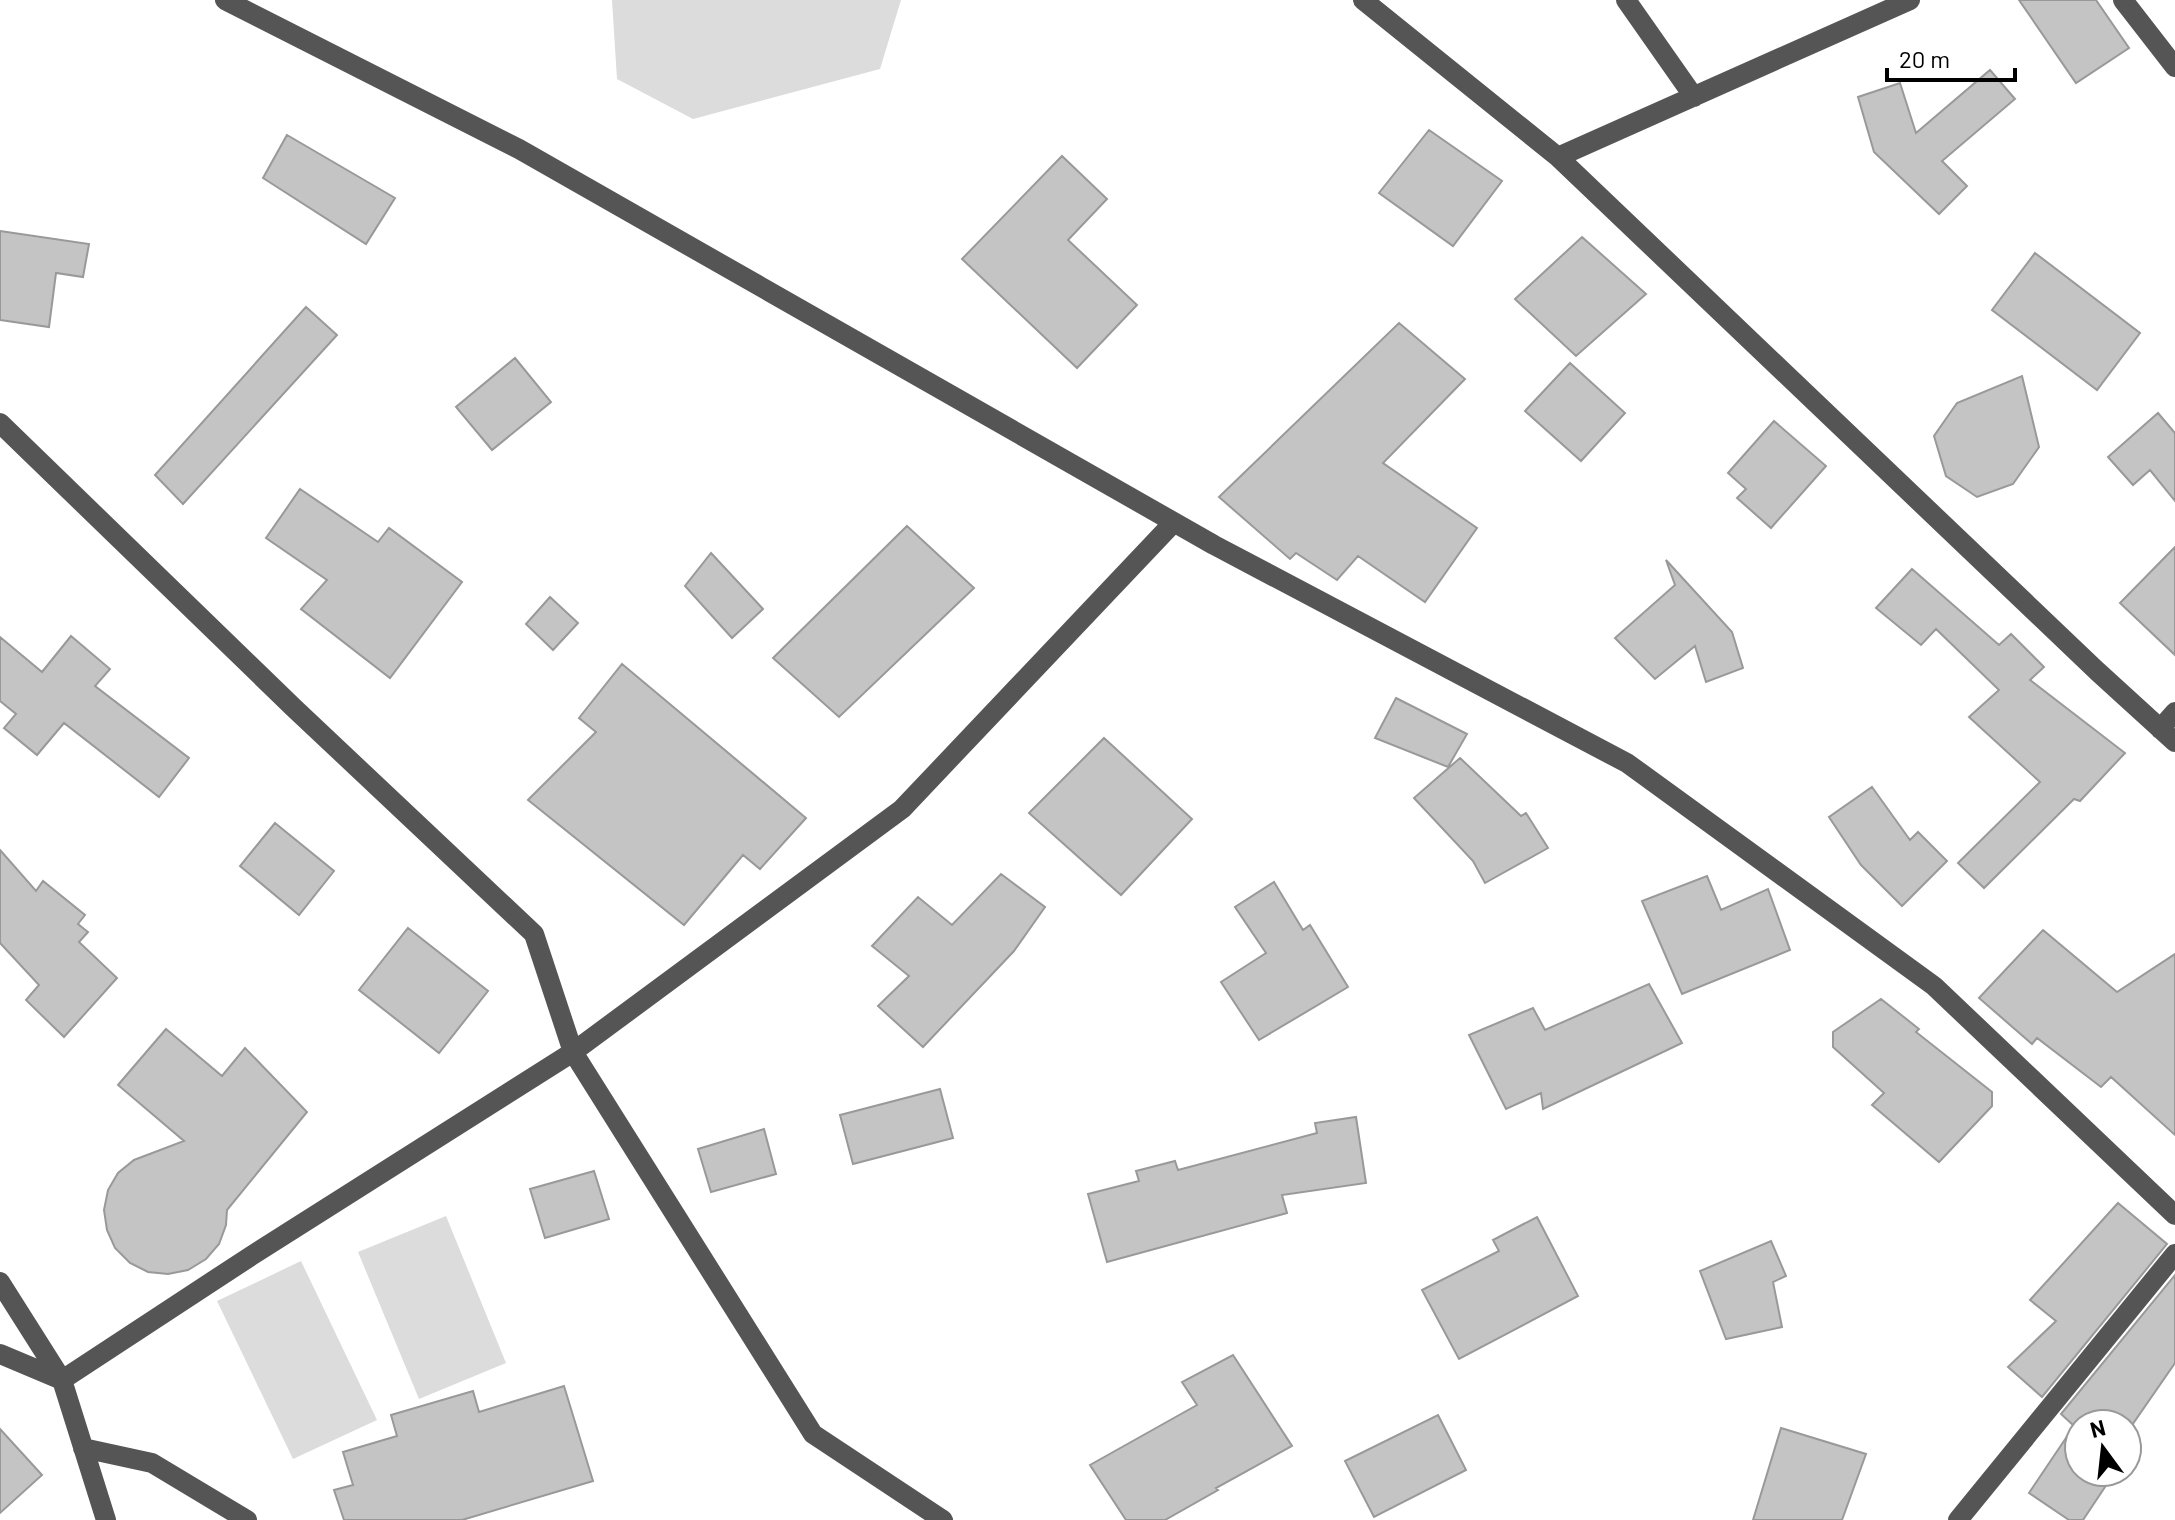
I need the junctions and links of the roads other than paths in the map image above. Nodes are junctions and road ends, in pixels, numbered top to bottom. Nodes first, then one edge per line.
1 (225, 0) edge
2 (1363, 0) edge
3 (1626, 0) edge
4 (1910, 0) edge
5 (2123, 0) edge
6 (2175, 67) edge
7 (1694, 97) junction
8 (1558, 157) junction
9 (0, 423) edge
10 (1174, 522) junction
11 (2175, 712) edge
12 (2168, 736) edge
13 (573, 1052) junction
14 (2175, 1215) edge
15 (2175, 1254) edge
16 (0, 1282) edge
17 (0, 1354) edge
18 (62, 1380) junction
19 (83, 1448) junction
20 (106, 1520) edge
21 (247, 1520) edge
22 (943, 1520) edge
23 (1958, 1520) edge

1 - 10 street
2 - 8 street
3 - 7 street
4 - 7 street
5 - 6 street
7 - 8 street
8 - 12 street
9 - 13 street
10 - 13 street
10 - 14 street
11 - 12 street
13 - 18 street
13 - 22 street
15 - 23 street
16 - 18 street
17 - 18 street
18 - 19 street
19 - 20 street
19 - 21 street

